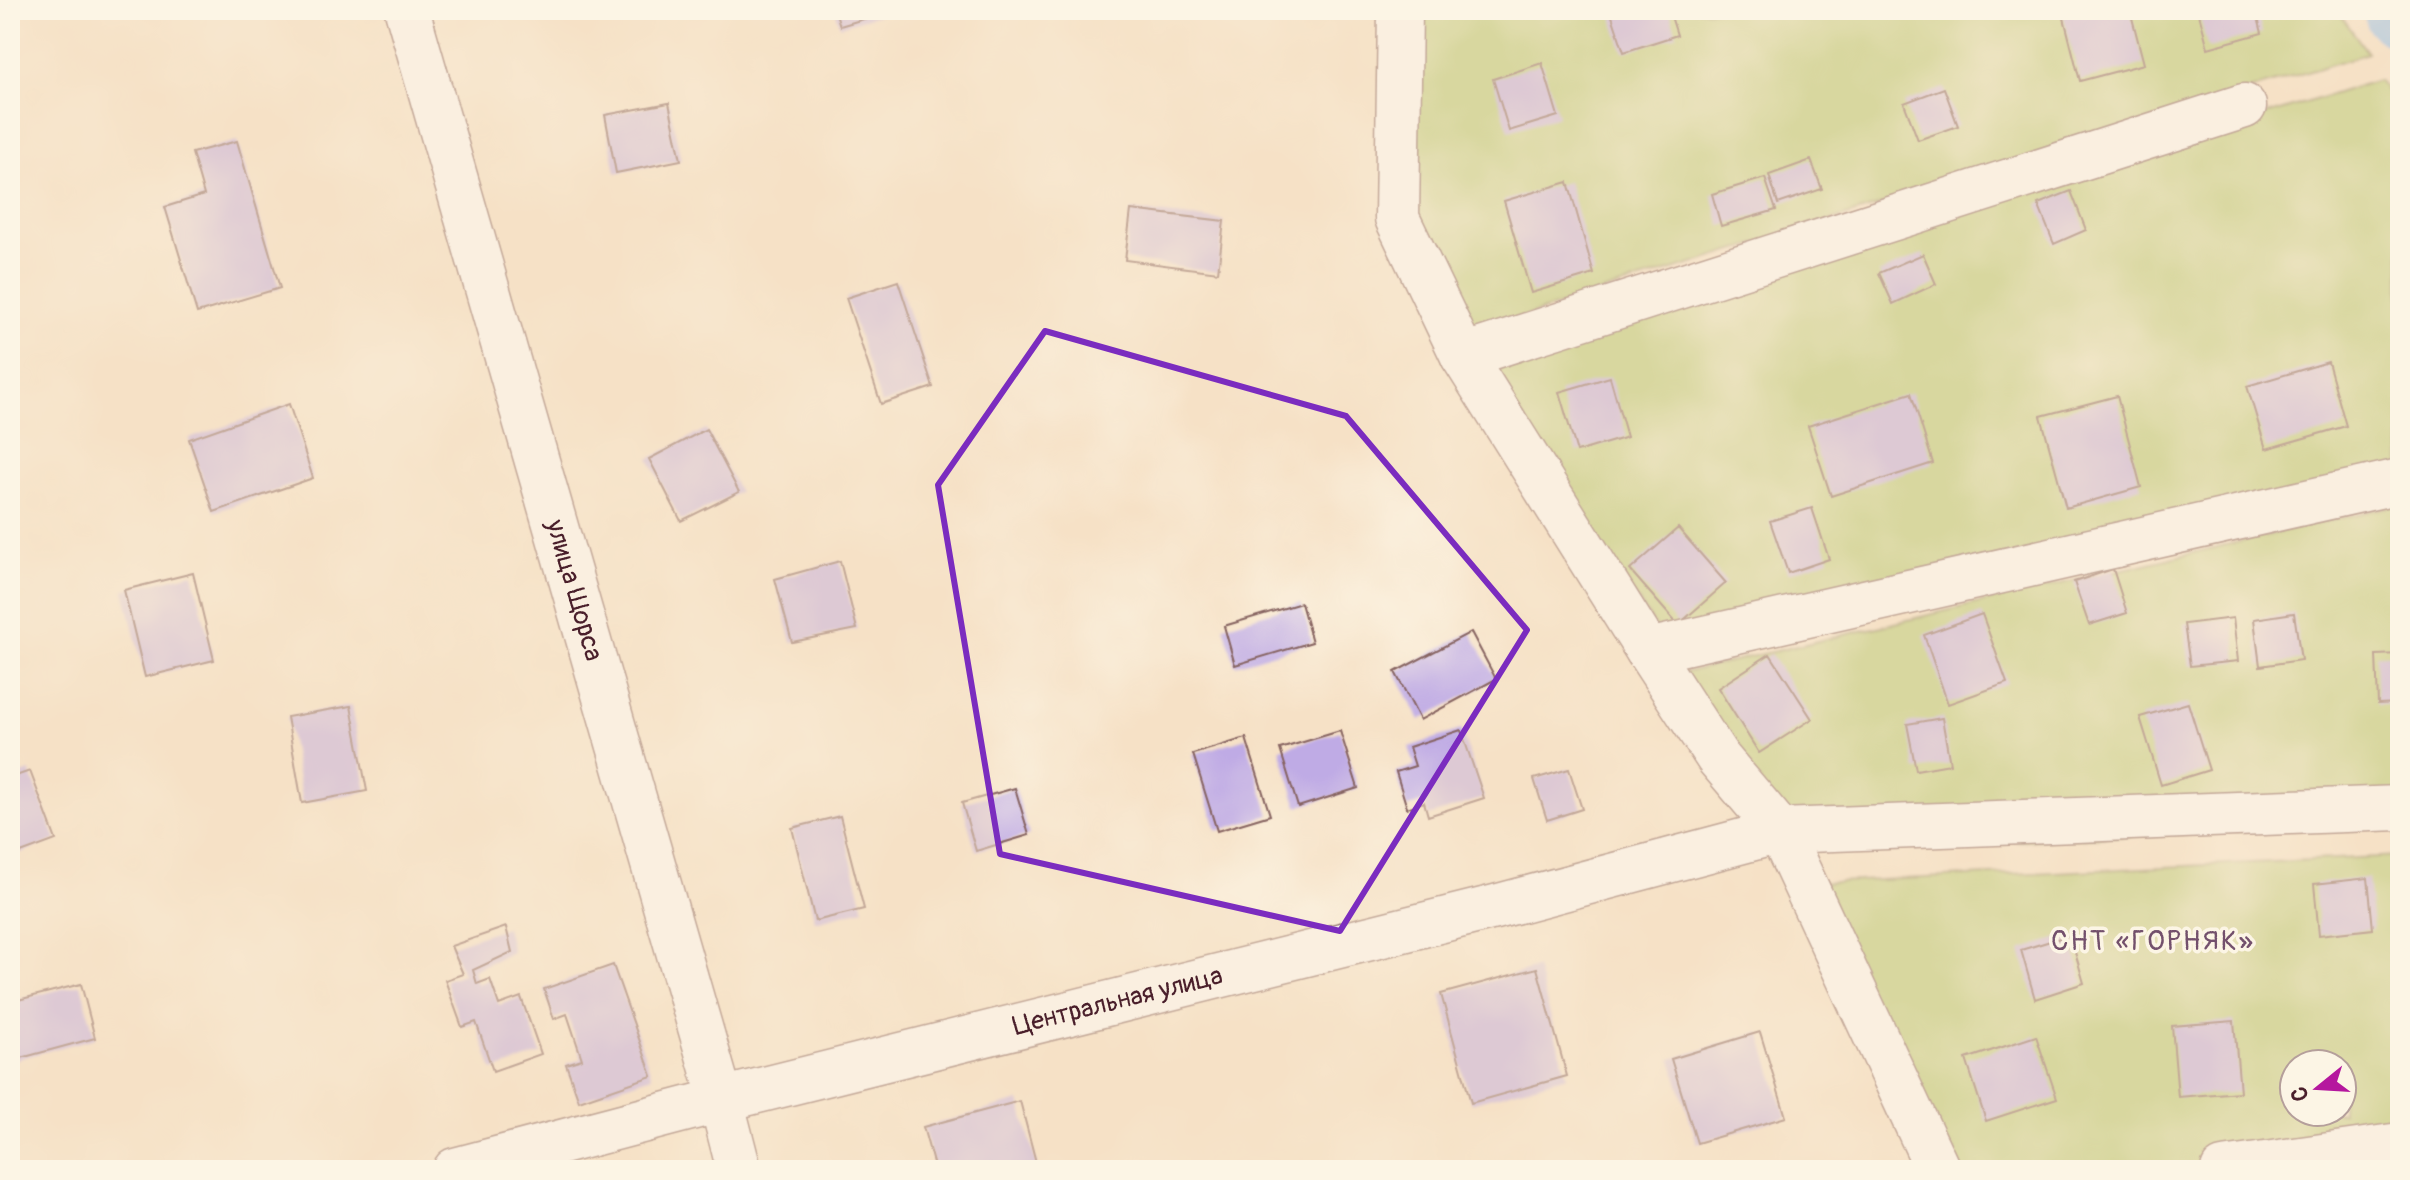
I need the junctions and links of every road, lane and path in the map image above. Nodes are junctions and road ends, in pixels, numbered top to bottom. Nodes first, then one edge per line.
1 (407, 10) edge
2 (1400, 10) edge
3 (2244, 106) dead end
4 (1463, 356) junction
5 (2400, 481) edge
6 (1648, 651) junction
7 (2400, 808) edge
8 (1780, 831) junction
9 (721, 1100) junction
10 (2400, 1145) edge
11 (455, 1170) edge
12 (739, 1170) edge
13 (1938, 1170) edge
14 (2223, 1170) edge

1 - 9 street, улица Щорса
2 - 4 street
3 - 4 street
4 - 6 street
5 - 6 street
6 - 8 street
7 - 8 street, Центральная улица
8 - 9 street, Центральная улица
8 - 13 street
9 - 11 street, Центральная улица
9 - 12 street, улица Щорса
10 - 14 street

